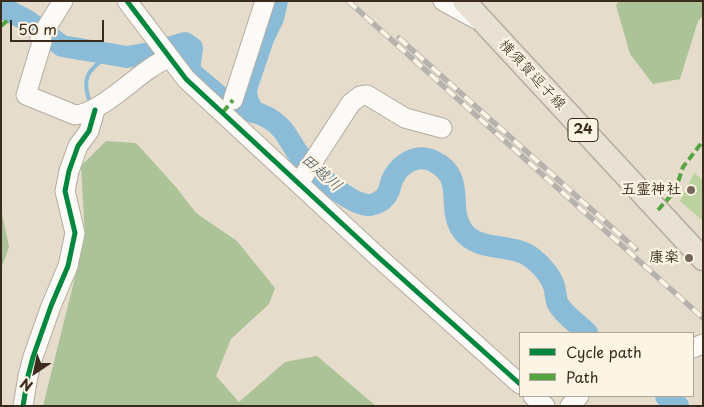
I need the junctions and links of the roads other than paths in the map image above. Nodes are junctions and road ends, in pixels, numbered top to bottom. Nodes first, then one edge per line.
1 (63, 1) edge
2 (127, 1) edge
3 (265, 1) edge
4 (443, 1) edge
5 (464, 1) edge
6 (484, 23) junction
7 (166, 52) junction
8 (233, 100) dead end
9 (95, 110) junction
10 (442, 128) dead end
11 (305, 172) junction
12 (703, 258) edge
13 (519, 383) edge
14 (24, 406) edge

1 - 9 street
2 - 7 street
3 - 8 street
4 - 6 street
5 - 6 main road, 横須賀逗子線 / 24
6 - 12 main road, 横須賀逗子線 / 24
7 - 9 street
7 - 11 street
9 - 14 street
10 - 11 street
11 - 13 street

